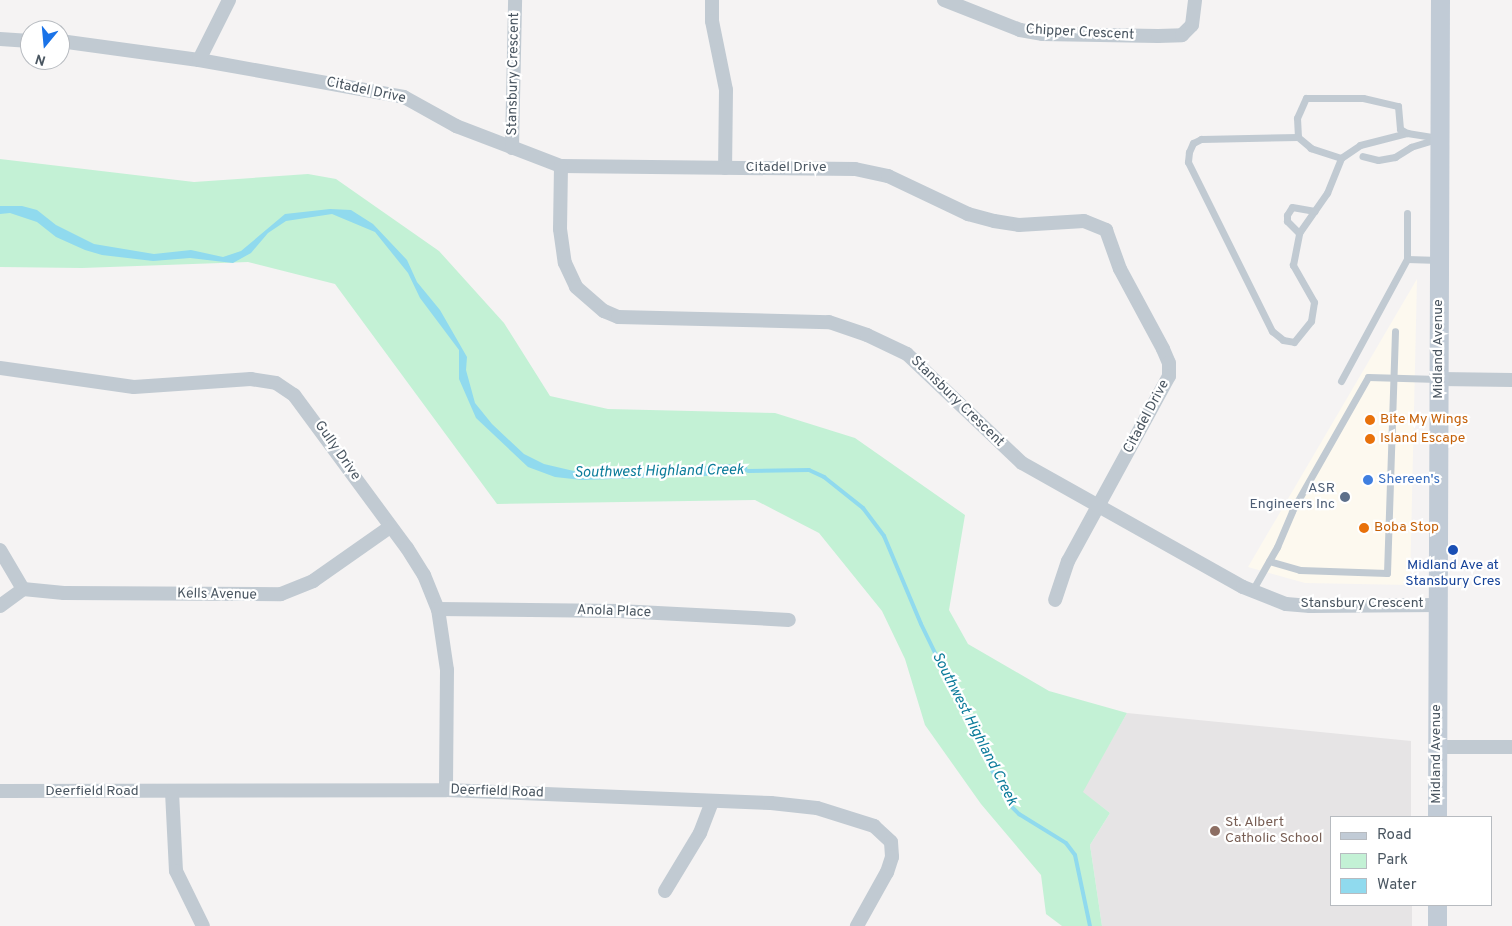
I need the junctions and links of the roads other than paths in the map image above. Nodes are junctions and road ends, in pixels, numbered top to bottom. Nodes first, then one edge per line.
1 (229, 0) edge
2 (515, 0) edge
3 (712, 0) edge
4 (944, 0) edge
5 (1195, 0) edge
6 (1440, 0) edge
7 (0, 39) edge
8 (20, 40) edge
9 (70, 42) edge
10 (199, 60) junction
11 (1407, 133) junction
12 (1298, 137) junction
13 (1440, 138) junction
14 (512, 148) junction
15 (1362, 156) dead end
16 (1341, 158) junction
17 (561, 166) junction
18 (725, 168) junction
19 (1315, 211) junction
20 (1407, 213) dead end
21 (1299, 233) junction
22 (1407, 259) junction
23 (1439, 260) junction
24 (1395, 332) dead end
25 (0, 368) edge
26 (1393, 378) junction
27 (1440, 379) junction
28 (1512, 380) edge
29 (1342, 381) dead end
30 (1099, 505) junction
31 (390, 527) junction
32 (0, 550) edge
33 (1269, 561) junction
34 (23, 589) junction
35 (1252, 591) junction
36 (1055, 600) dead end
37 (1438, 605) junction
38 (0, 606) edge
39 (438, 609) junction
40 (789, 620) dead end
41 (1437, 748) junction
42 (1512, 748) edge
43 (446, 790) junction
44 (0, 791) edge
45 (172, 792) junction
46 (712, 801) junction
47 (1437, 816) edge
48 (665, 892) dead end
49 (1437, 906) edge
50 (203, 926) edge
51 (857, 926) edge
52 (1437, 926) edge

1 - 10 street
2 - 14 street, Stansbury Crescent
3 - 18 street
4 - 5 street, Chipper Crescent
6 - 13 main road, Midland Avenue
7 - 8 street
9 - 10 street, Citadel Drive
10 - 14 street, Citadel Drive
11 - 12 lane
11 - 13 lane
11 - 16 lane
12 - 16 lane
12 - 21 lane
13 - 15 lane
13 - 23 main road, Midland Avenue
14 - 17 street, Citadel Drive
16 - 19 lane
17 - 18 street, Citadel Drive
17 - 30 street, Stansbury Crescent
18 - 30 street, Citadel Drive
19 - 21 lane
19 - 21 lane
20 - 22 lane
22 - 23 lane
22 - 29 lane
23 - 27 main road, Midland Avenue
24 - 26 lane
25 - 31 street, Gully Drive
26 - 27 lane
26 - 33 lane
26 - 33 lane
27 - 28 street
27 - 37 main road, Midland Avenue
30 - 35 street, Stansbury Crescent
30 - 36 street, Citadel Drive
31 - 34 street, Kells Avenue
31 - 39 street, Gully Drive
32 - 34 street
33 - 35 lane
34 - 38 street
35 - 37 street, Stansbury Crescent
37 - 41 main road, Midland Avenue
39 - 40 street, Anola Place
39 - 43 street, Gully Drive
41 - 42 street
41 - 47 main road, Midland Avenue
43 - 45 street, Deerfield Road
43 - 46 street, Deerfield Road
44 - 45 street, Deerfield Road
45 - 50 street
46 - 48 street
46 - 51 street, Deerfield Road
49 - 52 main road

